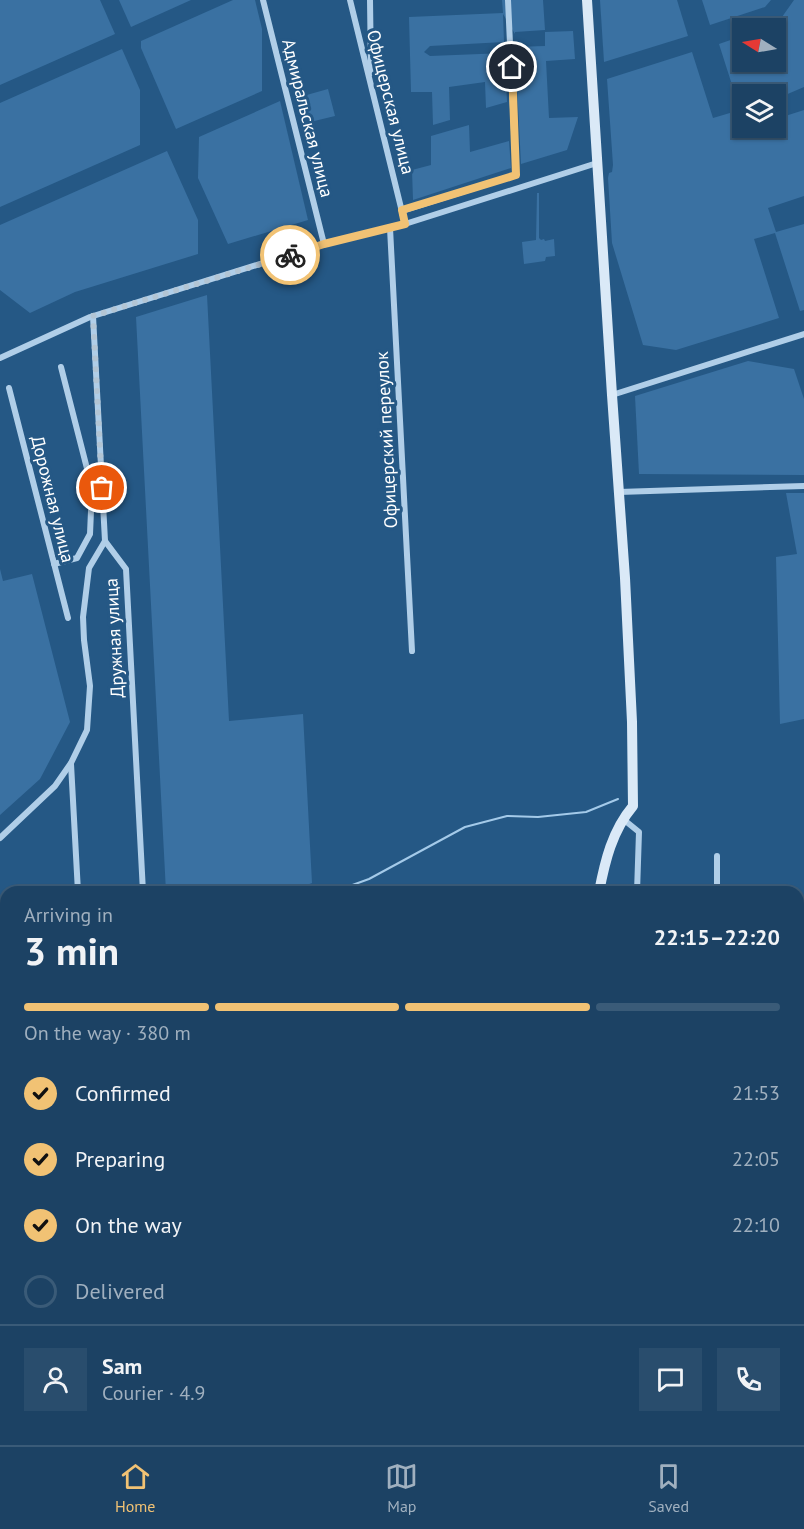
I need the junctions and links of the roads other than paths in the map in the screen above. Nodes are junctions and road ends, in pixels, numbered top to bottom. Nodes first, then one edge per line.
1 (263, 0) edge
2 (350, 0) edge
3 (370, 0) edge
4 (508, 0) edge
5 (587, 0) edge
6 (371, 86) junction
7 (597, 163) junction
8 (402, 210) junction
9 (405, 224) junction
10 (390, 228) junction
11 (324, 244) junction
12 (93, 316) junction
13 (804, 334) edge
14 (0, 358) edge
15 (61, 367) dead end
16 (9, 388) dead end
17 (612, 395) junction
18 (804, 486) edge
19 (92, 488) junction
20 (102, 488) junction
21 (619, 492) junction
22 (105, 541) junction
23 (54, 564) junction
24 (68, 618) dead end
25 (412, 651) dead end
26 (71, 763) junction
27 (622, 819) junction
28 (0, 838) edge
29 (717, 856) dead end
30 (78, 886) edge
31 (143, 886) edge
32 (600, 886) edge
33 (637, 886) edge
34 (717, 886) edge
35 (804, 1106) edge
36 (804, 1122) edge

1 - 11 street, Адмиральская улица
2 - 6 street, Офицерская улица
3 - 6 street
4 - 8 street
5 - 7 street
6 - 8 street, Офицерская улица
7 - 9 street
7 - 17 street
8 - 9 street, Офицерская улица
9 - 10 street
10 - 11 street
10 - 25 street, Офицерский переулок
11 - 12 street
12 - 14 street
12 - 20 street
13 - 17 street
15 - 19 street
16 - 23 street, Дорожная улица
17 - 21 street
18 - 21 street
19 - 20 street
19 - 23 street
20 - 22 street
21 - 27 street
22 - 26 street
22 - 31 street, Дружная улица
23 - 24 street, Дорожная улица
26 - 28 street
26 - 30 street
27 - 32 street
27 - 33 street
29 - 34 street
35 - 36 street

